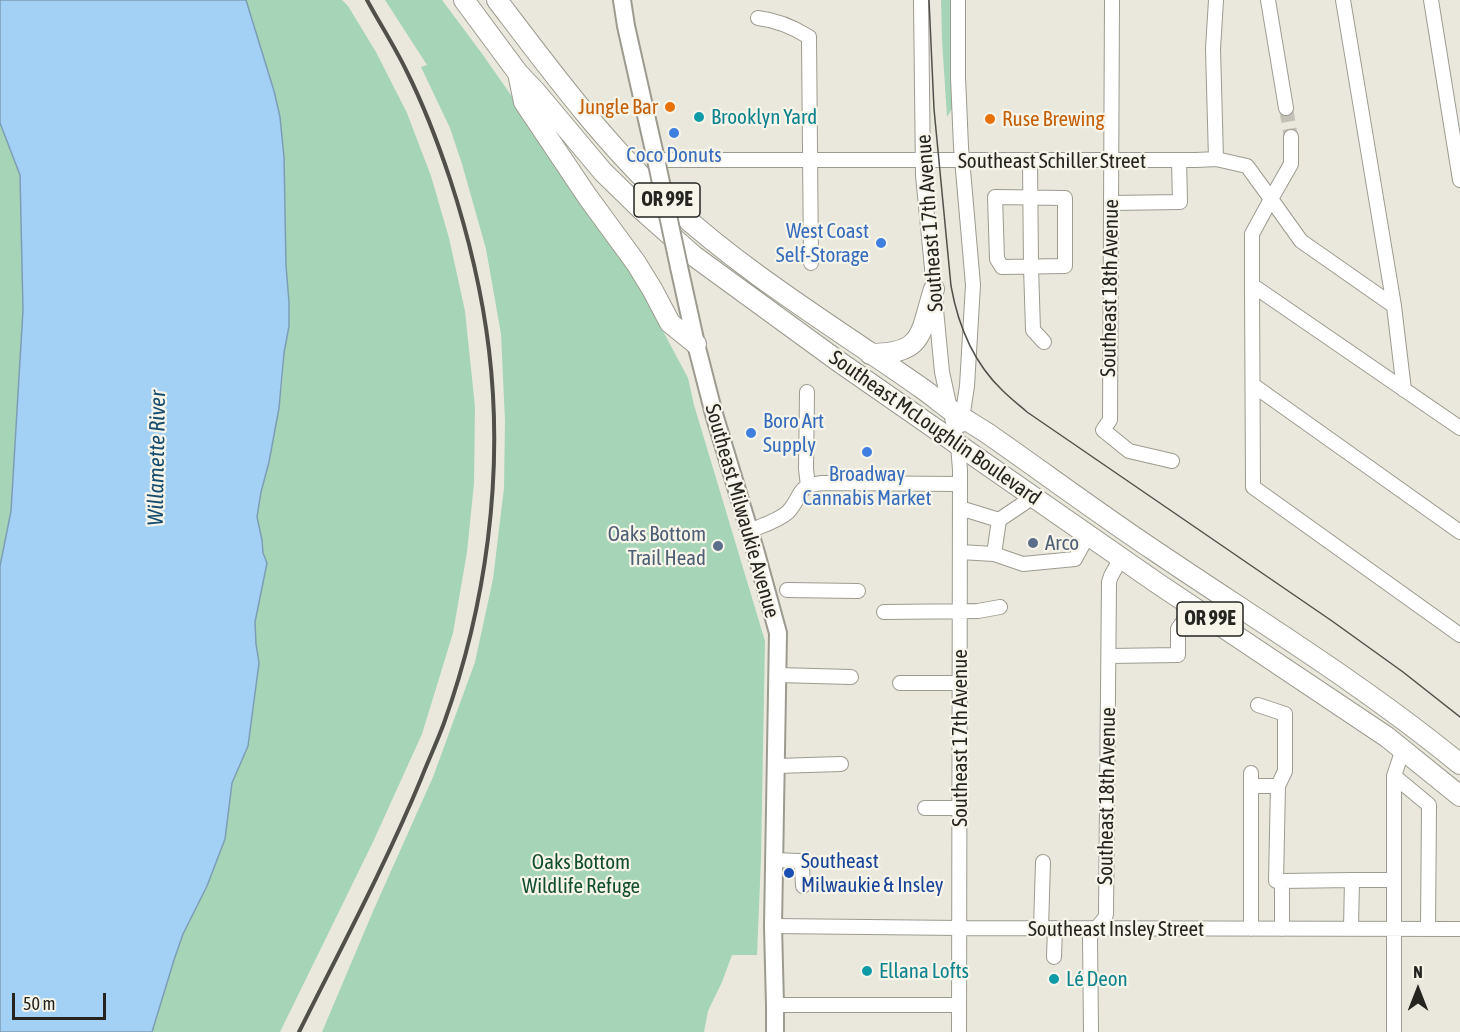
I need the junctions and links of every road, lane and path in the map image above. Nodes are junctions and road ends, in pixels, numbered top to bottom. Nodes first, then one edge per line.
1 (464, 0) edge
2 (497, 0) edge
3 (622, 0) edge
4 (921, 0) edge
5 (958, 0) edge
6 (1112, 0) edge
7 (1216, 0) edge
8 (1268, 0) edge
9 (1343, 0) edge
10 (1431, 0) edge
11 (758, 18) dead end
12 (518, 73) junction
13 (1286, 108) tunnel mouth
14 (1291, 137) tunnel mouth
15 (1216, 159) junction
16 (810, 160) junction
17 (1030, 160) junction
18 (1111, 160) junction
19 (1179, 160) junction
20 (923, 161) junction
21 (962, 161) junction
22 (657, 162) junction
23 (1460, 180) edge
24 (1031, 197) junction
25 (1271, 199) junction
26 (1111, 203) junction
27 (811, 263) dead end
28 (1031, 267) junction
29 (1252, 285) junction
30 (934, 289) junction
31 (1394, 306) junction
32 (1044, 342) dead end
33 (696, 344) junction
34 (870, 354) junction
35 (1253, 386) junction
36 (1404, 390) junction
37 (807, 392) dead end
38 (956, 414) junction
39 (1460, 428) edge
40 (958, 445) junction
41 (1172, 461) dead end
42 (960, 484) junction
43 (808, 486) junction
44 (1033, 497) junction
45 (960, 508) junction
46 (999, 520) junction
47 (749, 531) junction
48 (1460, 532) edge
49 (1088, 535) junction
50 (960, 552) junction
51 (994, 554) junction
52 (1121, 558) junction
53 (787, 590) dead end
54 (858, 591) dead end
55 (1000, 607) dead end
56 (1193, 607) junction
57 (960, 611) junction
58 (884, 612) dead end
59 (1460, 635) edge
60 (1109, 656) junction
61 (778, 675) junction
62 (851, 677) dead end
63 (960, 683) junction
64 (900, 684) dead end
65 (1258, 705) dead end
66 (1403, 749) junction
67 (841, 764) dead end
68 (1460, 764) edge
69 (776, 766) junction
70 (1394, 776) junction
71 (1278, 786) junction
72 (1460, 796) edge
73 (925, 808) dead end
74 (960, 808) junction
75 (774, 860) junction
76 (1043, 862) dead end
77 (1352, 880) junction
78 (1394, 880) junction
79 (1251, 881) junction
80 (1279, 881) junction
81 (803, 886) dead end
82 (773, 926) junction
83 (960, 928) junction
84 (1048, 928) junction
85 (1096, 929) junction
86 (1251, 929) junction
87 (1282, 929) junction
88 (1351, 929) junction
89 (1394, 929) junction
90 (1428, 929) junction
91 (1460, 929) edge
92 (1054, 957) dead end
93 (776, 1005) junction
94 (959, 1005) junction
95 (775, 1032) edge
96 (959, 1032) edge
97 (1091, 1032) edge
98 (1394, 1032) edge

1 - 12 highway, Southeast McLoughlin Boulevard / OR 99E
2 - 34 highway, Southeast McLoughlin Boulevard / OR 99E
3 - 22 main road, Southeast Milwaukie Avenue
4 - 20 street, Southeast 17th Avenue
5 - 21 street, Southeast 17th Avenue
6 - 18 street, Southeast 18th Avenue
7 - 15 street
8 - 13 street
9 - 31 street
10 - 23 street
11 - 16 street
12 - 33 highway
12 - 40 highway, Southeast McLoughlin Boulevard / OR 99E
14 - 25 street
15 - 19 street, Southeast Schiller Street
15 - 25 street, Southeast Schiller Street
16 - 20 street, Southeast Schiller Street
16 - 22 street, Southeast Schiller Street
16 - 27 street
17 - 18 street, Southeast Schiller Street
17 - 21 street, Southeast Schiller Street
17 - 24 street
18 - 19 street, Southeast Schiller Street
18 - 26 street, Southeast 18th Avenue
19 - 26 street
20 - 21 street, Southeast Schiller Street
20 - 30 street, Southeast 17th Avenue
21 - 38 street, Southeast 17th Avenue
22 - 33 main road, Southeast Milwaukie Avenue, bridge
24 - 28 street
24 - 28 street
24 - 28 street
25 - 29 street
25 - 31 street, Southeast Schiller Street
26 - 41 street, Southeast 18th Avenue
28 - 32 street
29 - 35 street
29 - 36 street
30 - 34 highway
30 - 38 street, Southeast 17th Avenue
31 - 36 street
33 - 47 main road, Southeast Milwaukie Avenue
34 - 38 highway, Southeast McLoughlin Boulevard / OR 99E
35 - 48 street
35 - 59 street
36 - 39 street
37 - 43 street
38 - 40 street, Southeast 17th Avenue
38 - 68 highway, Southeast McLoughlin Boulevard / OR 99E
40 - 42 street, Southeast 17th Avenue
40 - 44 highway, Southeast McLoughlin Boulevard / OR 99E
42 - 43 street
42 - 45 street, Southeast 17th Avenue
43 - 47 street
44 - 46 street
44 - 49 highway, Southeast McLoughlin Boulevard / OR 99E
45 - 46 street
45 - 50 street, Southeast 17th Avenue
46 - 51 street
47 - 61 main road, Southeast Milwaukie Avenue
49 - 51 street
49 - 52 highway, Southeast McLoughlin Boulevard / OR 99E
50 - 51 street
50 - 57 street, Southeast 17th Avenue
52 - 56 highway, Southeast McLoughlin Boulevard / OR 99E
52 - 60 street, Southeast 18th Avenue
53 - 54 street
55 - 57 street
56 - 60 street
56 - 66 highway, Southeast McLoughlin Boulevard / OR 99E
57 - 58 street
57 - 63 street, Southeast 17th Avenue
60 - 85 street, Southeast 18th Avenue
61 - 62 street
61 - 69 main road, Southeast Milwaukie Avenue
63 - 64 street
63 - 74 street, Southeast 17th Avenue
65 - 71 street
66 - 70 street
66 - 72 highway, Southeast McLoughlin Boulevard / OR 99E
67 - 69 street
69 - 75 main road, Southeast Milwaukie Avenue
70 - 78 street
70 - 90 street
71 - 79 street
71 - 80 street
73 - 74 street
74 - 83 street, Southeast 17th Avenue
75 - 81 street
75 - 82 main road, Southeast Milwaukie Avenue
76 - 84 street
77 - 78 street
77 - 80 street
77 - 88 street
78 - 89 street
79 - 80 street
79 - 86 street
80 - 87 street
82 - 83 street, Southeast Insley Street
82 - 93 main road, Southeast Milwaukie Avenue
83 - 84 street, Southeast Insley Street
83 - 94 street, Southeast 17th Avenue
84 - 85 street, Southeast Insley Street
84 - 92 street
85 - 86 street, Southeast Insley Street
85 - 97 street, Southeast 18th Avenue
86 - 87 street, Southeast Insley Street
87 - 88 street, Southeast Insley Street
88 - 89 street, Southeast Insley Street
89 - 90 street, Southeast Insley Street
89 - 98 street
90 - 91 street, Southeast Insley Street
93 - 94 street
93 - 95 main road, Southeast Milwaukie Avenue
94 - 96 street, Southeast 17th Avenue

